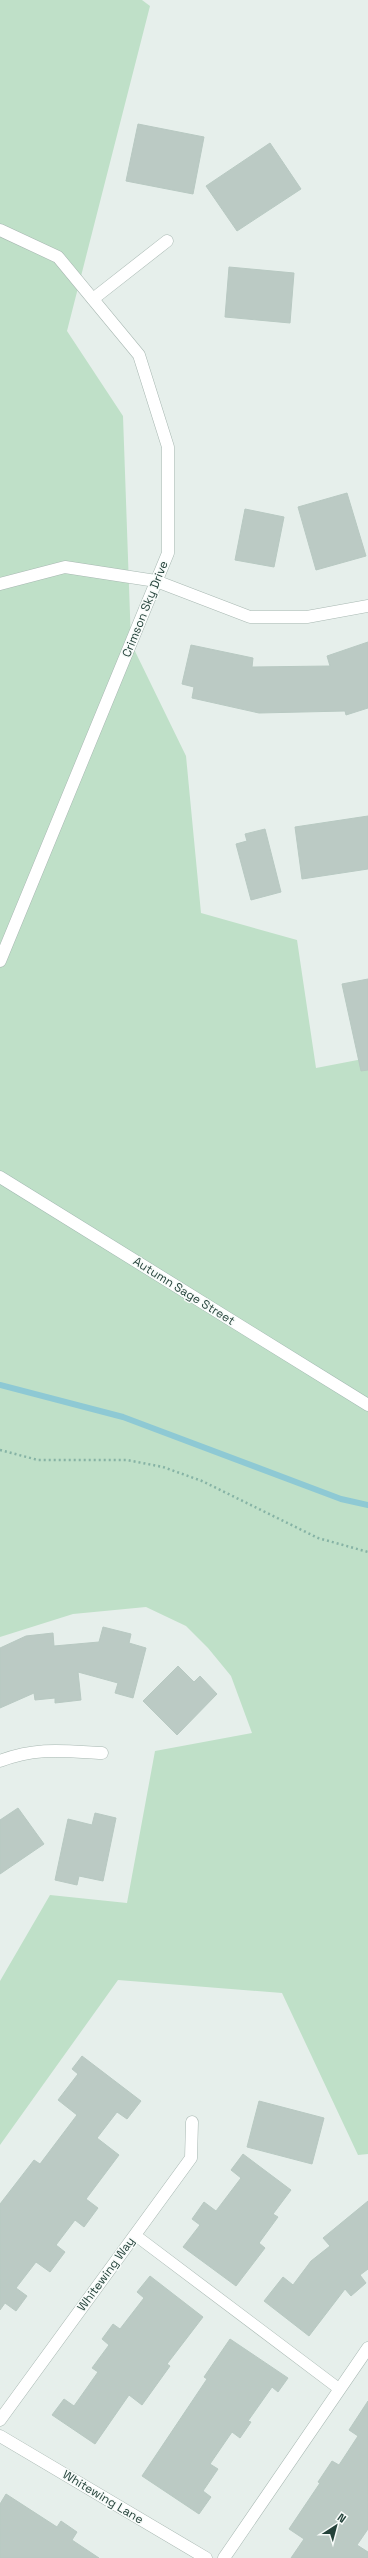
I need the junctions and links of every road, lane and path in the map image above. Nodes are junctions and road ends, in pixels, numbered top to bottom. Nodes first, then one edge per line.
1 (0, 230) edge
2 (167, 241) dead end
3 (93, 299) junction
4 (156, 582) junction
5 (0, 584) edge
6 (368, 606) edge
7 (0, 961) edge
8 (0, 1177) edge
9 (368, 1404) edge
10 (0, 1450) edge
11 (368, 1552) edge
12 (102, 1753) dead end
13 (0, 1761) edge
14 (192, 2122) dead end
15 (135, 2235) junction
16 (368, 2348) edge
17 (338, 2388) junction
18 (0, 2420) edge
19 (0, 2436) edge
20 (206, 2558) edge
21 (224, 2558) edge

1 - 3 street, Crimson Sky Drive
2 - 3 street
3 - 4 street, Crimson Sky Drive
4 - 5 street
4 - 6 street
4 - 7 street, Crimson Sky Drive
8 - 9 street, Autumn Sage Street
10 - 11 path
12 - 13 street
14 - 15 street, Whitewing Way
15 - 17 lane
15 - 18 street, Whitewing Way
16 - 17 street
17 - 21 street
19 - 20 street, Whitewing Lane

